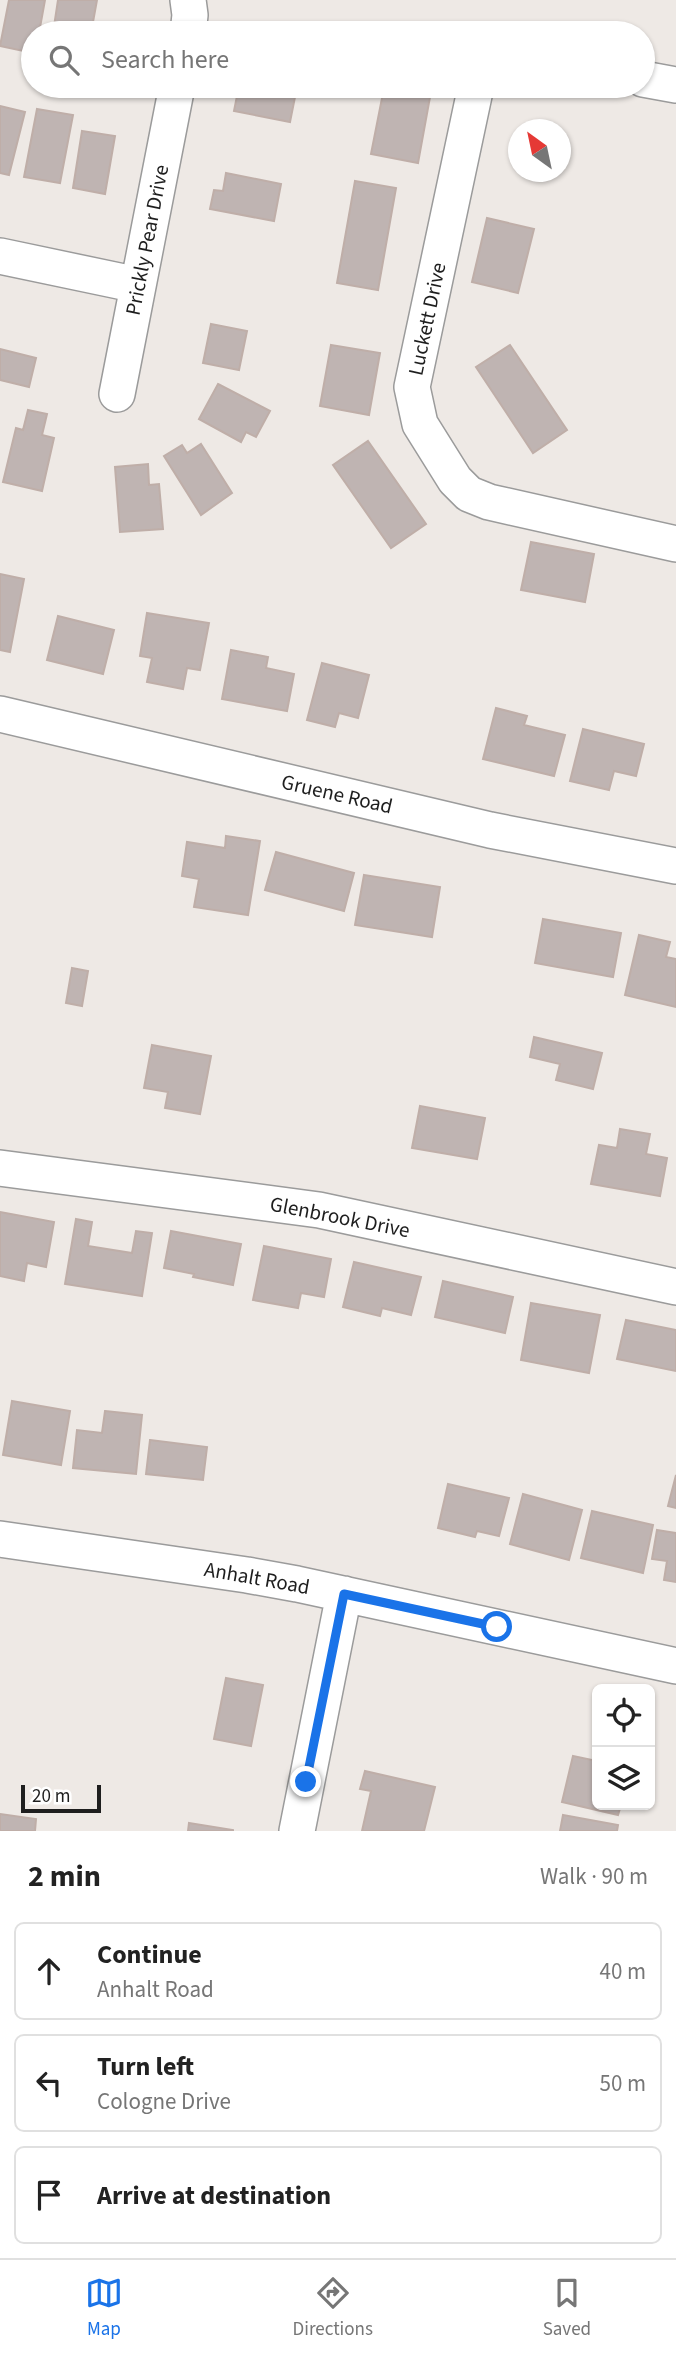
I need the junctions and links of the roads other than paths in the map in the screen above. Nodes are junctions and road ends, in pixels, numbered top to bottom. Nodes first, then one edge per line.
1 (188, 0) edge
2 (189, 21) edge
3 (655, 81) edge
4 (676, 85) edge
5 (175, 98) edge
6 (473, 98) edge
7 (0, 256) edge
8 (138, 285) junction
9 (117, 394) dead end
10 (676, 544) edge
11 (0, 714) edge
12 (676, 866) edge
13 (0, 1168) edge
14 (676, 1287) edge
15 (0, 1539) edge
16 (344, 1594) junction
17 (676, 1666) edge
18 (297, 1831) edge

1 - 2 street
3 - 4 street
5 - 8 street, Prickly Pear Drive
6 - 10 street, Luckett Drive
7 - 8 street
8 - 9 street, Prickly Pear Drive
11 - 12 street, Gruene Road
13 - 14 street, Glenbrook Drive
15 - 16 street, Anhalt Road
16 - 17 street, Anhalt Road
16 - 18 street

